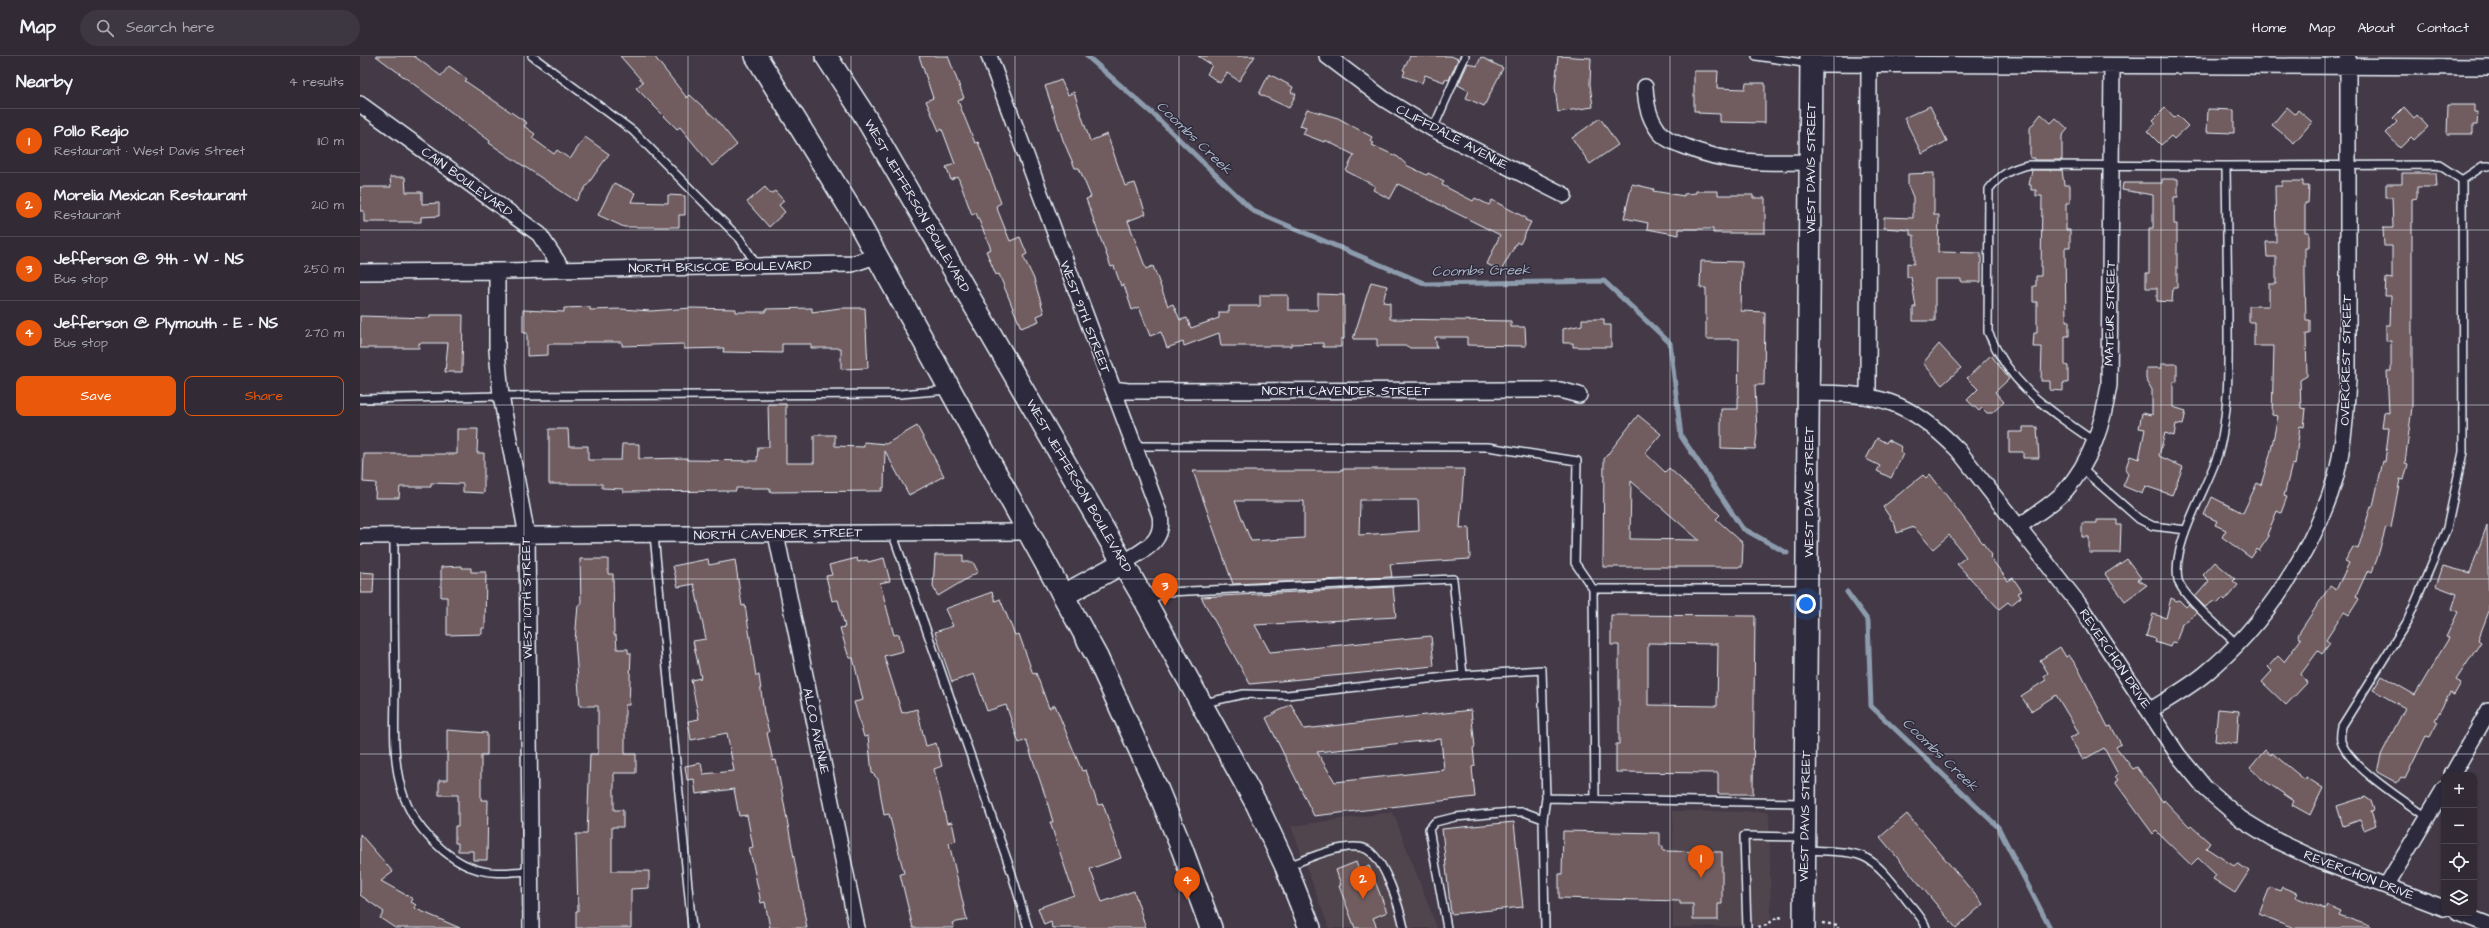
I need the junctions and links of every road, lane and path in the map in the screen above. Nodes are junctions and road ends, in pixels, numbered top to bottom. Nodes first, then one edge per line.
1 (532, 56) edge
2 (756, 56) edge
3 (826, 56) edge
4 (989, 56) edge
5 (1465, 56) edge
6 (1755, 56) edge
7 (1336, 59) edge
8 (1811, 60) edge
9 (2348, 61) edge
10 (1869, 64) junction
11 (2112, 66) junction
12 (2489, 67) edge
13 (1645, 87) dead end
14 (360, 104) edge
15 (1433, 129) junction
16 (1811, 162) junction
17 (2111, 165) junction
18 (2348, 165) junction
19 (2226, 166) junction
20 (2489, 166) edge
21 (2462, 180) junction
22 (1564, 195) dead end
23 (876, 256) junction
24 (757, 266) junction
25 (563, 270) junction
26 (360, 272) edge
27 (497, 272) junction
28 (1113, 389) junction
29 (950, 390) junction
30 (1809, 393) junction
31 (1579, 395) dead end
32 (501, 396) junction
33 (1868, 396) junction
34 (360, 399) edge
35 (2096, 442) junction
36 (1135, 446) junction
37 (2082, 469) junction
38 (2019, 527) junction
39 (2186, 530) junction
40 (892, 532) junction
41 (1029, 532) junction
42 (776, 534) junction
43 (654, 535) junction
44 (360, 536) edge
45 (527, 536) junction
46 (394, 537) junction
47 (1123, 563) junction
48 (1593, 589) junction
49 (1808, 589) junction
50 (1064, 596) junction
51 (1145, 602) junction
52 (2237, 644) junction
53 (1463, 675) junction
54 (1202, 704) junction
55 (2489, 710) edge
56 (2149, 711) junction
57 (2454, 772) edge
58 (2441, 794) edge
59 (1546, 798) junction
60 (1595, 798) junction
61 (1805, 803) junction
62 (2427, 817) junction
63 (1542, 819) junction
64 (1805, 843) junction
65 (1286, 867) junction
66 (530, 871) junction
67 (2386, 886) junction
68 (2441, 907) edge
69 (2466, 916) edge
70 (1777, 917) dead end
71 (1832, 924) dead end
72 (2489, 925) edge
73 (531, 928) edge
74 (692, 928) edge
75 (857, 928) edge
76 (1028, 928) edge
77 (1211, 928) edge
78 (1310, 928) edge
79 (1404, 928) edge
80 (1447, 928) edge
81 (1545, 928) edge
82 (1751, 928) edge
83 (1804, 928) edge
84 (1838, 928) edge
85 (1926, 928) edge

1 - 24 lane
2 - 23 main road
3 - 47 main road, WEST JEFFERSON BOULEVARD
4 - 28 street, WEST 9TH STREET
5 - 15 lane
6 - 8 lane
7 - 15 street, CLIFFDALE AVENUE
8 - 10 street
8 - 16 main road, WEST DAVIS STREET
9 - 11 street
9 - 12 street
9 - 18 street, OVERCREST STREET
10 - 11 street
10 - 33 street
11 - 17 street, MATEUR STREET
13 - 16 street
14 - 25 street, CAIN BOULEVARD
15 - 22 street, CLIFFDALE AVENUE
16 - 30 main road, WEST DAVIS STREET
17 - 19 lane
17 - 35 street, MATEUR STREET
17 - 35 lane
18 - 19 lane
18 - 21 lane
18 - 52 street, OVERCREST STREET
19 - 39 lane
20 - 21 lane
21 - 62 lane
23 - 24 street, NORTH BRISCOE BOULEVARD
23 - 29 main road
24 - 25 street, NORTH BRISCOE BOULEVARD
25 - 27 street, NORTH BRISCOE BOULEVARD
26 - 27 street, NORTH BRISCOE BOULEVARD
27 - 32 street, WEST 10TH STREET
28 - 31 street, NORTH CAVENDER STREET
28 - 36 street, WEST 9TH STREET
29 - 32 lane
29 - 41 main road
30 - 33 street, REVERCHON DRIVE
30 - 49 main road, WEST DAVIS STREET
32 - 34 lane
32 - 45 street, WEST 10TH STREET
33 - 38 street, REVERCHON DRIVE
35 - 37 street, MATEUR STREET
36 - 47 street, WEST 9TH STREET
36 - 48 lane
37 - 38 street, MATEUR STREET
37 - 39 lane
38 - 56 street, REVERCHON DRIVE
39 - 52 lane
40 - 41 street, NORTH CAVENDER STREET
40 - 42 street, NORTH CAVENDER STREET
40 - 76 lane
41 - 50 main road
42 - 43 street, NORTH CAVENDER STREET
42 - 75 street, ALCO AVENUE
43 - 45 street, NORTH CAVENDER STREET
43 - 74 lane
44 - 46 street, NORTH CAVENDER STREET
45 - 46 street, NORTH CAVENDER STREET
45 - 66 street, WEST 10TH STREET
46 - 66 lane
47 - 50 main road
47 - 51 main road, WEST JEFFERSON BOULEVARD
48 - 49 lane
48 - 60 lane
49 - 61 main road, WEST DAVIS STREET
50 - 77 main road
51 - 53 lane
51 - 54 main road, WEST JEFFERSON BOULEVARD
52 - 56 street, OVERCREST STREET
53 - 54 lane
53 - 59 lane
54 - 65 main road, WEST JEFFERSON BOULEVARD
55 - 57 street
56 - 67 street, REVERCHON DRIVE
58 - 62 street
59 - 60 lane
59 - 63 lane
60 - 61 lane
61 - 64 main road, WEST DAVIS STREET
62 - 67 street
63 - 80 lane
63 - 81 lane
64 - 82 lane
64 - 83 main road, WEST DAVIS STREET
64 - 85 lane
65 - 78 main road, WEST JEFFERSON BOULEVARD
65 - 79 lane
66 - 73 street, WEST 10TH STREET
67 - 68 street, REVERCHON DRIVE
69 - 72 street
70 - 82 path
71 - 84 path

